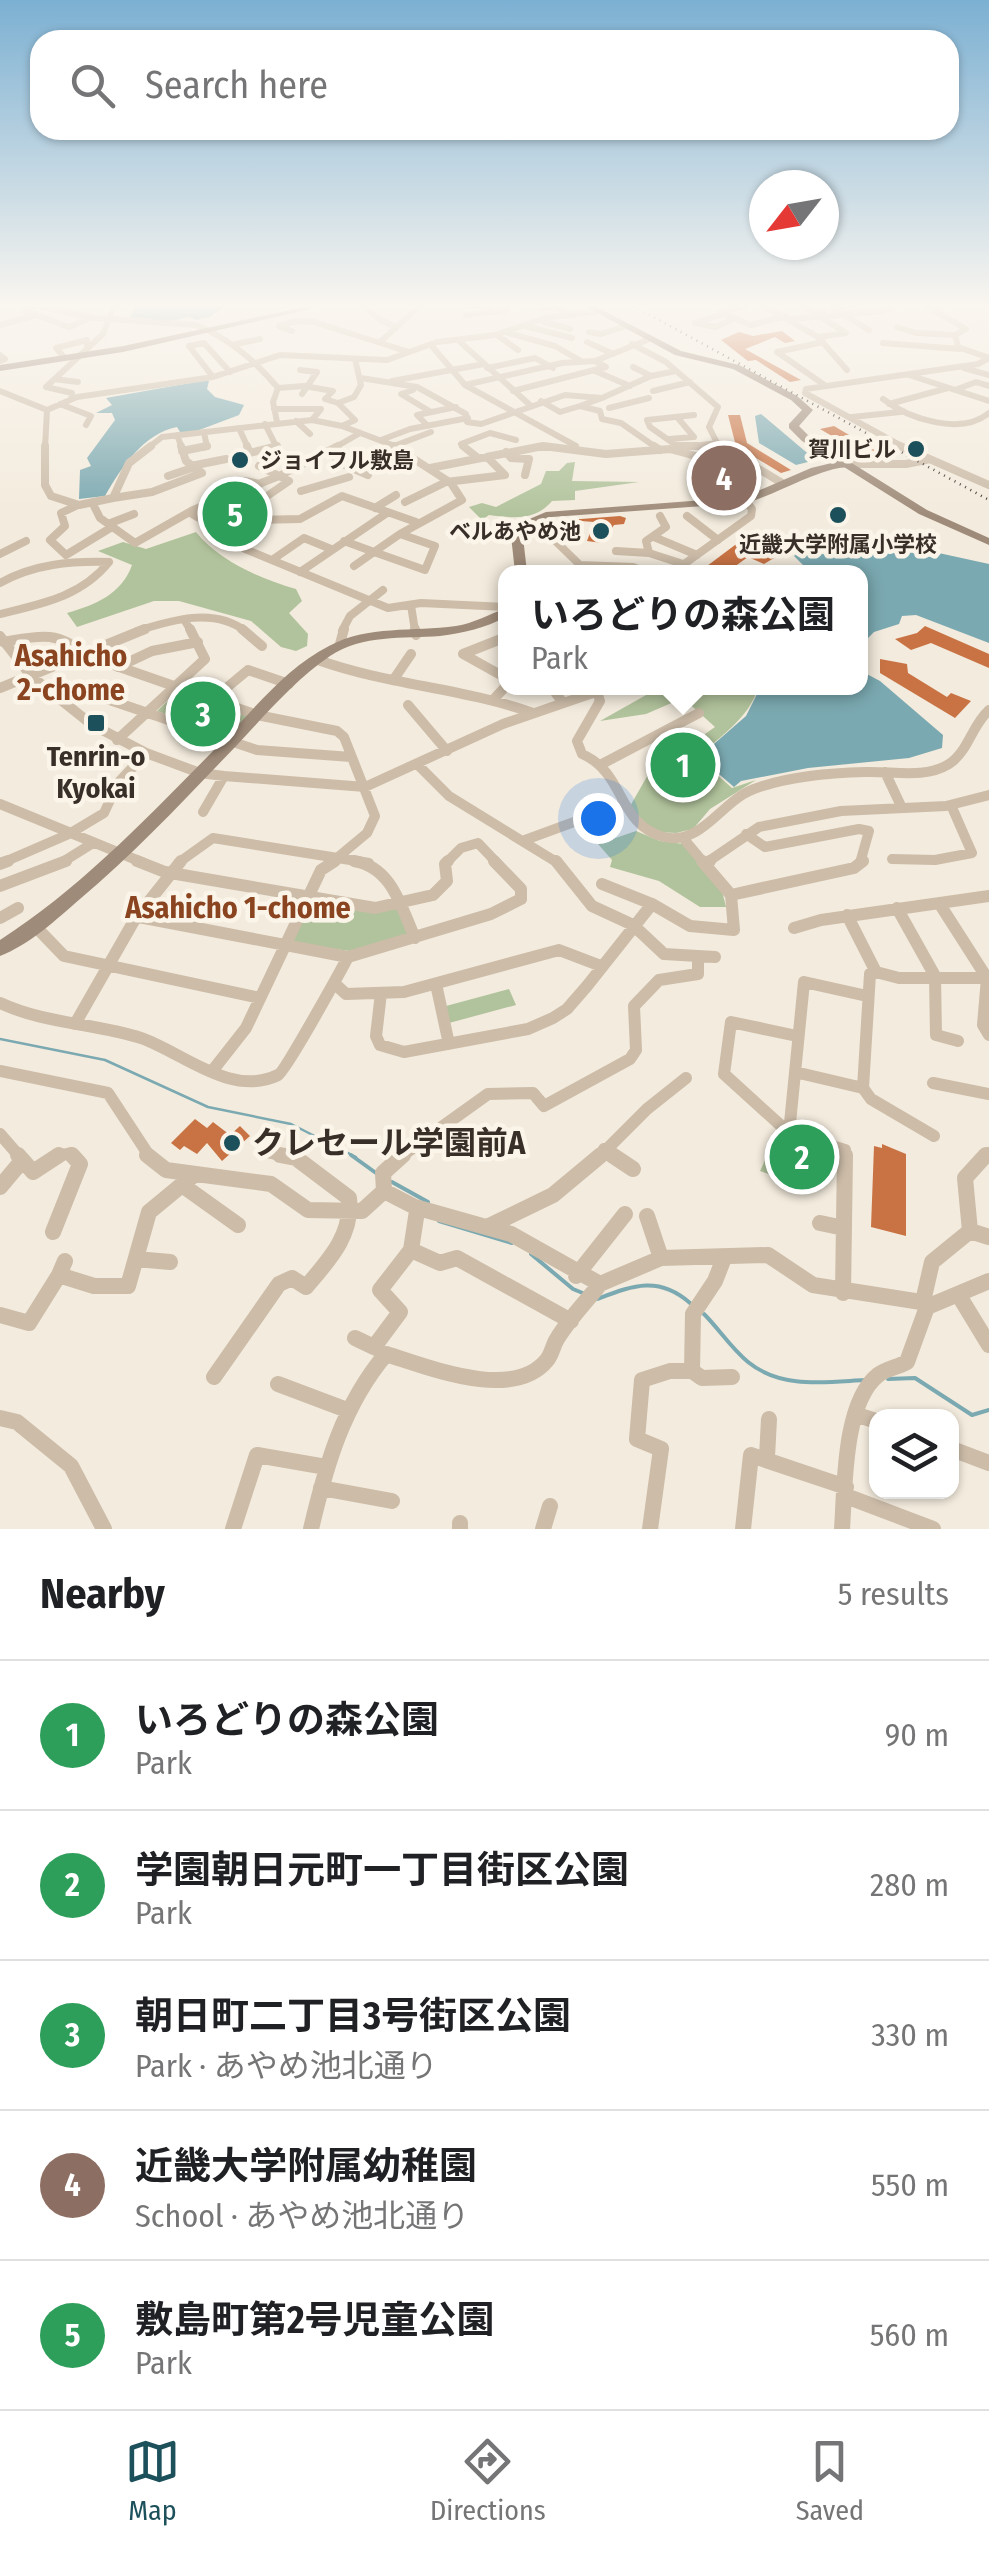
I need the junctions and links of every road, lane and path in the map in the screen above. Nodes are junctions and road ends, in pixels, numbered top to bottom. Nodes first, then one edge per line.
1 (57, 374) edge
2 (211, 374) edge
3 (222, 374) edge
4 (266, 374) edge
5 (315, 374) edge
6 (361, 374) edge
7 (430, 374) edge
8 (454, 374) edge
9 (492, 374) edge
10 (519, 374) edge
11 (559, 374) edge
12 (581, 374) edge
13 (604, 374) edge
14 (648, 374) edge
15 (663, 374) edge
16 (684, 374) edge
17 (749, 374) edge
18 (809, 374) edge
19 (904, 374) edge
20 (907, 374) edge
21 (651, 376) junction
22 (213, 377) junction
23 (362, 378) junction
24 (53, 379) junction
25 (497, 380) junction
26 (564, 380) junction
27 (78, 382) dead end
28 (390, 382) junction
29 (640, 383) junction
30 (697, 384) junction
31 (465, 386) junction
32 (630, 386) junction
33 (826, 386) junction
34 (989, 386) edge
35 (278, 388) junction
36 (414, 389) junction
37 (952, 389) junction
38 (0, 390) edge
39 (303, 390) junction
40 (512, 392) junction
41 (654, 395) junction
42 (605, 397) junction
43 (71, 399) junction
44 (541, 401) junction
45 (989, 401) edge
46 (338, 403) junction
47 (60, 404) junction
48 (625, 404) junction
49 (530, 405) junction
50 (580, 406) junction
51 (456, 407) junction
52 (609, 408) dead end
53 (47, 410) junction
54 (274, 410) junction
55 (515, 411) junction
56 (432, 412) junction
57 (900, 412) junction
58 (989, 413) edge
59 (253, 415) dead end
60 (694, 415) dead end
61 (676, 417) junction
62 (850, 417) junction
63 (468, 418) junction
64 (312, 420) junction
65 (296, 421) junction
66 (276, 422) junction
67 (86, 425) dead end
68 (261, 425) junction
69 (342, 426) junction
70 (239, 428) junction
71 (429, 429) junction
72 (204, 432) junction
73 (360, 433) junction
74 (310, 434) dead end
75 (177, 435) junction
76 (336, 435) dead end
77 (349, 440) junction
78 (381, 440) junction
79 (516, 440) dead end
80 (668, 440) junction
81 (716, 443) junction
82 (394, 446) junction
83 (580, 449) junction
84 (661, 450) junction
85 (182, 451) junction
86 (332, 452) junction
87 (506, 452) junction
88 (483, 457) junction
89 (739, 458) junction
90 (226, 459) dead end
91 (926, 460) junction
92 (843, 464) junction
93 (259, 466) dead end
94 (192, 467) junction
95 (430, 468) junction
96 (368, 475) dead end
97 (525, 475) dead end
98 (168, 476) dead end
99 (277, 476) junction
100 (349, 477) dead end
101 (451, 483) junction
102 (260, 484) junction
103 (324, 484) junction
104 (782, 484) junction
105 (989, 486) edge
106 (229, 489) dead end
107 (301, 490) dead end
108 (396, 495) dead end
109 (342, 496) junction
110 (235, 497) junction
111 (114, 498) junction
112 (745, 500) junction
113 (406, 502) dead end
114 (79, 504) junction
115 (93, 504) junction
116 (375, 508) junction
117 (387, 513) junction
118 (134, 514) dead end
119 (192, 514) junction
120 (660, 516) dead end
121 (687, 516) dead end
122 (416, 522) junction
123 (110, 525) junction
124 (521, 530) junction
125 (400, 534) junction
126 (654, 537) junction
127 (718, 540) junction
128 (26, 541) dead end
129 (344, 541) junction
130 (989, 542) edge
131 (245, 550) dead end
132 (331, 550) junction
133 (616, 552) dead end
134 (374, 553) junction
135 (0, 554) edge
136 (649, 554) junction
137 (697, 555) junction
138 (272, 560) junction
139 (684, 564) joint
140 (519, 565) edge
141 (579, 565) edge
142 (354, 566) dead end
143 (300, 572) junction
144 (0, 583) edge
145 (384, 590) dead end
146 (368, 602) junction
147 (410, 605) junction
148 (498, 609) edge
149 (498, 613) edge
150 (0, 614) edge
151 (186, 621) junction
152 (416, 635) junction
153 (1, 639) edge
154 (498, 639) edge
155 (198, 642) junction
156 (340, 644) junction
157 (262, 646) dead end
158 (82, 654) junction
159 (411, 654) dead end
160 (318, 660) junction
161 (118, 667) junction
162 (31, 676) junction
163 (498, 677) edge
164 (394, 679) junction
165 (290, 684) junction
166 (174, 686) junction
167 (0, 688) edge
168 (498, 693) edge
169 (557, 695) edge
170 (583, 695) edge
171 (596, 695) edge
172 (213, 699) junction
173 (494, 699) junction
174 (60, 700) junction
175 (563, 703) junction
176 (408, 705) dead end
177 (989, 710) edge
178 (146, 712) junction
179 (533, 712) junction
180 (699, 713) dead end
181 (257, 715) junction
182 (117, 740) junction
183 (232, 740) junction
184 (446, 751) junction
185 (146, 753) junction
186 (351, 758) junction
187 (602, 764) junction
188 (418, 766) junction
189 (885, 772) junction
190 (200, 773) junction
191 (224, 776) junction
192 (364, 787) junction
193 (989, 795) edge
194 (0, 804) edge
195 (622, 804) junction
196 (952, 805) junction
197 (901, 806) junction
198 (203, 812) dead end
199 (70, 834) junction
200 (746, 834) junction
201 (682, 838) junction
202 (524, 840) junction
203 (92, 842) junction
204 (119, 855) junction
205 (336, 858) junction
206 (892, 859) dead end
207 (0, 864) edge
208 (705, 864) junction
209 (166, 872) junction
210 (602, 884) dead end
211 (0, 886) edge
212 (731, 895) junction
213 (309, 898) junction
214 (988, 898) edge
215 (939, 903) junction
216 (402, 904) junction
217 (652, 904) junction
218 (18, 908) dead end
219 (897, 908) junction
220 (847, 915) junction
221 (140, 917) junction
222 (0, 918) edge
223 (633, 924) junction
224 (36, 927) junction
225 (794, 928) dead end
226 (415, 938) junction
227 (284, 946) junction
228 (0, 950) edge
229 (348, 957) junction
230 (715, 957) dead end
231 (698, 958) junction
232 (602, 966) junction
233 (108, 967) junction
234 (876, 972) junction
235 (935, 976) junction
236 (988, 978) edge
237 (335, 984) junction
238 (436, 984) junction
239 (381, 993) junction
240 (867, 996) junction
241 (260, 998) junction
242 (0, 1004) edge
243 (75, 1024) junction
244 (797, 1036) junction
245 (989, 1036) edge
246 (958, 1040) dead end
247 (449, 1044) junction
248 (213, 1070) junction
249 (0, 1071) edge
250 (794, 1072) junction
251 (686, 1078) dead end
252 (933, 1082) dead end
253 (862, 1088) junction
254 (989, 1094) edge
255 (544, 1106) junction
256 (531, 1115) dead end
257 (789, 1132) junction
258 (0, 1134) edge
259 (934, 1136) dead end
260 (604, 1149) junction
261 (262, 1151) dead end
262 (989, 1153) edge
263 (21, 1162) junction
264 (633, 1169) dead end
265 (189, 1180) junction
266 (0, 1186) edge
267 (384, 1191) junction
268 (417, 1211) junction
269 (352, 1213) junction
270 (625, 1214) dead end
271 (647, 1216) dead end
272 (820, 1223) dead end
273 (238, 1225) dead end
274 (487, 1228) junction
275 (844, 1228) junction
276 (970, 1231) junction
277 (53, 1232) dead end
278 (989, 1237) edge
279 (411, 1250) junction
280 (661, 1258) junction
281 (724, 1258) junction
282 (136, 1259) junction
283 (170, 1262) dead end
284 (576, 1276) junction
285 (989, 1281) edge
286 (600, 1284) junction
287 (843, 1292) junction
288 (958, 1294) junction
289 (927, 1306) junction
290 (0, 1315) edge
291 (571, 1321) junction
292 (354, 1338) dead end
293 (989, 1345) edge
294 (380, 1350) junction
295 (692, 1370) junction
296 (214, 1377) dead end
297 (732, 1377) dead end
298 (278, 1384) dead end
299 (347, 1410) junction
300 (858, 1415) junction
301 (0, 1418) edge
302 (869, 1419) edge
303 (769, 1420) dead end
304 (959, 1451) edge
305 (767, 1457) junction
306 (989, 1462) edge
307 (326, 1467) junction
308 (321, 1488) junction
309 (846, 1492) junction
310 (392, 1501) dead end
311 (550, 1506) dead end
312 (104, 1529) edge
313 (233, 1529) edge
314 (311, 1529) edge
315 (542, 1529) edge
316 (650, 1529) edge
317 (742, 1529) edge
318 (842, 1529) edge
319 (933, 1529) edge

1 - 24 street
2 - 22 street
3 - 22 street
4 - 35 street
5 - 39 street
6 - 23 street
7 - 28 street
8 - 31 street
9 - 25 street
10 - 25 street
11 - 26 street
12 - 26 street
13 - 32 street
14 - 21 street
15 - 21 street
16 - 30 street
17 - 92 street
18 - 33 street
19 - 33 street
20 - 37 street
21 - 29 street
22 - 43 street
23 - 28 street
23 - 46 street
24 - 27 street
24 - 43 street
25 - 31 street
25 - 40 street
26 - 40 street
28 - 36 street
29 - 32 street
29 - 41 street
30 - 41 street
30 - 81 street
31 - 55 street
32 - 42 street
33 - 62 street
34 - 37 street
35 - 39 street
35 - 54 street
36 - 51 street
36 - 56 street
37 - 45 street
37 - 57 street
38 - 53 street
39 - 46 street
40 - 49 street
41 - 48 street
42 - 44 street
42 - 48 street
42 - 50 street
43 - 47 street
44 - 49 street
44 - 50 street
46 - 69 street
47 - 53 street
47 - 67 street
48 - 52 street
49 - 55 street
50 - 84 street
51 - 56 street
51 - 63 street
53 - 114 street
54 - 64 street
54 - 66 street
55 - 63 street
55 - 83 street
56 - 71 street
57 - 58 street
57 - 62 street
59 - 68 street
60 - 61 street
61 - 80 street
61 - 80 street
62 - 91 street
63 - 71 street
64 - 65 street
64 - 69 street
65 - 66 street
65 - 74 street
66 - 68 street
68 - 70 street
68 - 70 street
69 - 73 street
70 - 72 street
71 - 78 street
71 - 82 street
72 - 75 street
72 - 85 street
73 - 77 street
73 - 78 street
75 - 85 street
75 - 111 street
76 - 77 street
77 - 86 street
78 - 82 street
79 - 88 street
80 - 81 street
81 - 89 street
82 - 95 street
83 - 84 street
83 - 87 street
84 - 89 street
85 - 94 street
86 - 96 street
86 - 99 street
87 - 88 street
87 - 97 street
88 - 95 street
88 - 101 street
89 - 104 street
90 - 94 street
91 - 92 street
91 - 105 street
92 - 104 street
92 - 130 street
93 - 99 street
94 - 98 street
94 - 111 street
95 - 101 street
99 - 102 street
99 - 110 street
100 - 103 street
101 - 113 street
101 - 122 street
102 - 106 street
102 - 110 street
103 - 107 street
103 - 109 street
104 - 112 street
108 - 116 street
109 - 116 street
109 - 119 street
110 - 119 street
111 - 115 street
112 - 124 street
112 - 127 street
114 - 115 street
114 - 123 street
115 - 123 street
116 - 117 street
117 - 122 street
117 - 129 street
118 - 123 street
119 - 123 street
120 - 126 street
121 - 127 street
122 - 125 street
124 - 140 street
124 - 141 street
125 - 134 street
125 - 134 street
126 - 136 street
126 - 137 street
127 - 137 street
128 - 135 street
129 - 132 street
129 - 134 street
131 - 138 street
132 - 138 street
132 - 143 street
133 - 136 street
134 - 142 street
136 - 139 street
137 - 139 street
138 - 143 street
143 - 146 street
144 - 150 street
145 - 146 street
146 - 147 street
146 - 156 street
147 - 148 street
147 - 152 street
149 - 152 street
151 - 155 street
151 - 157 street
151 - 158 street
152 - 156 street
153 - 158 street
153 - 162 street
154 - 163 street
155 - 161 street
155 - 166 street
156 - 160 street
158 - 161 street
158 - 162 street
159 - 164 street
160 - 164 street
160 - 165 street
161 - 166 street
162 - 167 street
162 - 174 street
164 - 173 street
165 - 172 street
165 - 181 street
166 - 172 street
166 - 178 street
168 - 173 street
169 - 175 street
170 - 175 street
171 - 187 street
172 - 181 street
173 - 179 street
174 - 178 street
174 - 182 street
175 - 179 street
176 - 184 street
177 - 189 street
178 - 182 street
178 - 183 street
179 - 184 street
180 - 187 street
181 - 183 street
181 - 186 street
182 - 185 street
183 - 186 street
183 - 190 street
184 - 188 street
185 - 190 street
185 - 199 street
186 - 192 street
187 - 195 street
188 - 192 street
188 - 202 street
189 - 197 street
189 - 201 street
190 - 191 street
190 - 204 street
191 - 192 street
191 - 198 street
192 - 205 street
193 - 196 street
194 - 199 street
195 - 201 street
195 - 202 street
196 - 197 street
196 - 206 street
197 - 200 street
199 - 203 street
199 - 207 street
200 - 208 street
200 - 212 street
201 - 208 street
202 - 223 street
203 - 204 street
203 - 211 street
204 - 209 street
204 - 224 street
205 - 209 street
205 - 213 street
205 - 216 street
208 - 212 street
209 - 213 street
209 - 221 street
210 - 217 street
212 - 217 street
213 - 216 street
213 - 227 street
214 - 215 street
215 - 219 street
215 - 236 street
216 - 226 street
216 - 226 street
217 - 223 street
218 - 222 street
219 - 220 street
219 - 235 street
220 - 225 street
220 - 234 street
221 - 227 street
221 - 233 street
223 - 231 street
223 - 232 street
224 - 228 street
224 - 233 street
226 - 229 street
227 - 229 street
227 - 241 street
229 - 237 street
230 - 231 street
231 - 255 street
232 - 238 street
232 - 247 street
233 - 241 street
233 - 243 street
234 - 235 street
234 - 240 street
235 - 236 street
235 - 246 street
236 - 245 street
237 - 239 street
237 - 248 street
238 - 239 street
238 - 247 street
239 - 247 street
240 - 244 street
240 - 253 street
241 - 248 street
242 - 243 street
243 - 248 street
244 - 250 street
244 - 257 street
249 - 265 street
250 - 253 street
250 - 257 street
251 - 260 street
252 - 254 street
253 - 259 street
255 - 256 street
255 - 267 street
257 - 275 street
258 - 263 street
260 - 264 street
260 - 274 street
261 - 269 street
262 - 276 street
263 - 266 street
263 - 277 street
265 - 269 street
265 - 273 street
265 - 282 street
267 - 268 street
267 - 269 street
268 - 274 street
268 - 279 street
269 - 296 street
270 - 284 street
271 - 280 street
272 - 275 street
274 - 284 street
275 - 287 street
276 - 278 street
276 - 289 street
279 - 291 street
279 - 294 street
280 - 281 street
280 - 286 street
281 - 287 street
281 - 295 street
282 - 283 street
282 - 290 street
284 - 286 street
285 - 288 street
286 - 291 street
287 - 289 street
288 - 289 street
288 - 293 street
289 - 300 street
291 - 294 street
292 - 294 street
294 - 299 street
295 - 297 street
295 - 316 street
298 - 299 street
299 - 307 street
300 - 302 street
300 - 309 street
301 - 312 street
303 - 305 street
304 - 306 street
305 - 309 street
305 - 317 street
307 - 308 street
307 - 313 street
308 - 310 street
308 - 314 street
309 - 318 street
309 - 319 street
311 - 315 street

